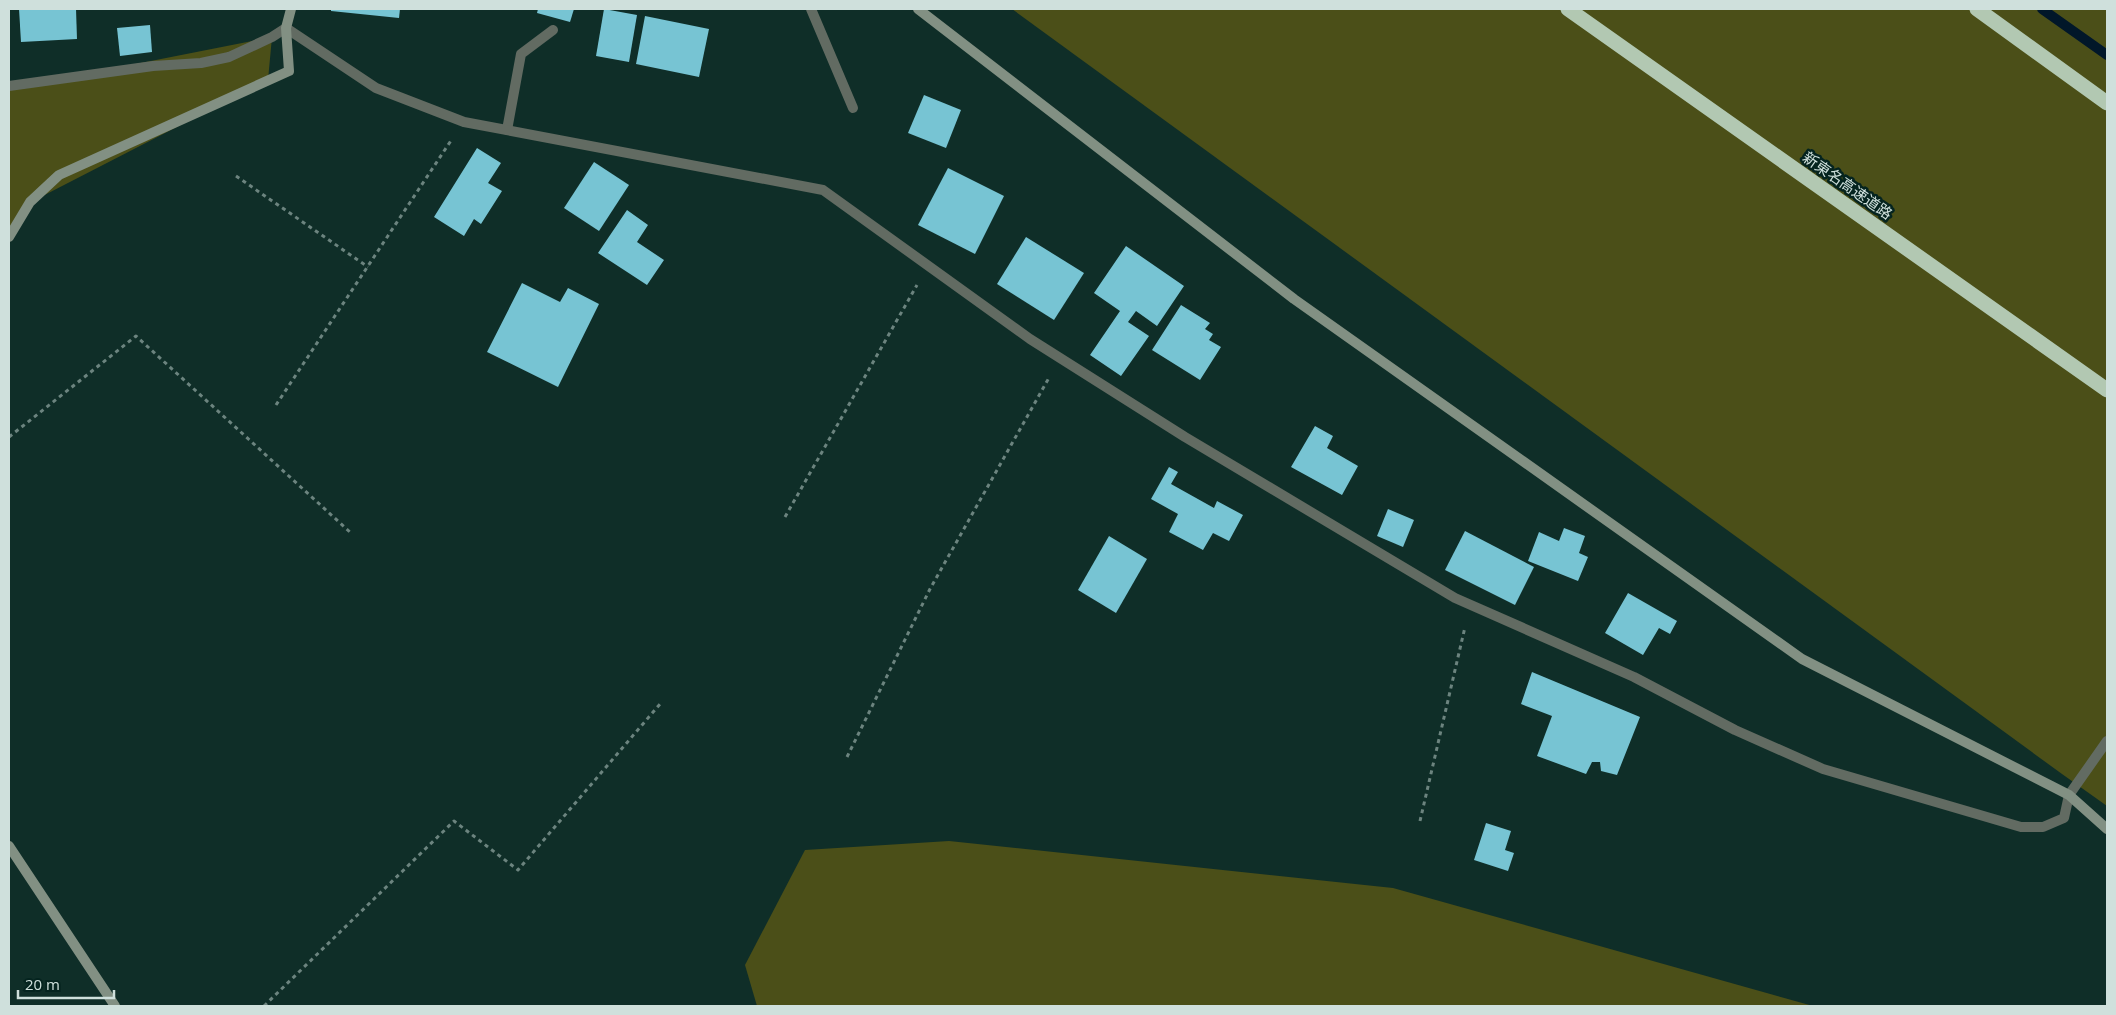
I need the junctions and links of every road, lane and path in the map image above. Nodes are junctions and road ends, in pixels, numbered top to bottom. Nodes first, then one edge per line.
1 (291, 9) edge
2 (811, 9) edge
3 (918, 9) edge
4 (1568, 9) edge
5 (1976, 9) edge
6 (286, 28) junction
7 (552, 30) dead end
8 (9, 86) edge
9 (2107, 103) edge
10 (853, 108) dead end
11 (464, 122) junction
12 (507, 130) junction
13 (236, 176) dead end
14 (9, 236) edge
15 (928, 266) junction
16 (368, 267) junction
17 (1060, 358) junction
18 (2107, 390) edge
19 (276, 405) dead end
20 (9, 437) edge
21 (785, 517) dead end
22 (351, 533) dead end
23 (1471, 604) junction
24 (660, 704) dead end
25 (2107, 741) edge
26 (847, 757) dead end
27 (2069, 796) junction
28 (1420, 821) dead end
29 (2107, 829) edge
30 (9, 846) edge
31 (115, 1006) edge
32 (264, 1006) edge

1 - 6 street
2 - 10 street
3 - 27 street
4 - 18 highway, 新東名高速道路
5 - 9 highway
6 - 8 street
6 - 11 street
6 - 14 street
7 - 12 street
11 - 12 street
11 - 16 path
12 - 15 street
13 - 16 path
15 - 17 street
15 - 21 path
16 - 19 path
17 - 23 street
17 - 26 path
20 - 22 path
23 - 27 street
23 - 28 path
24 - 32 path
25 - 27 street
27 - 29 street
30 - 31 street

